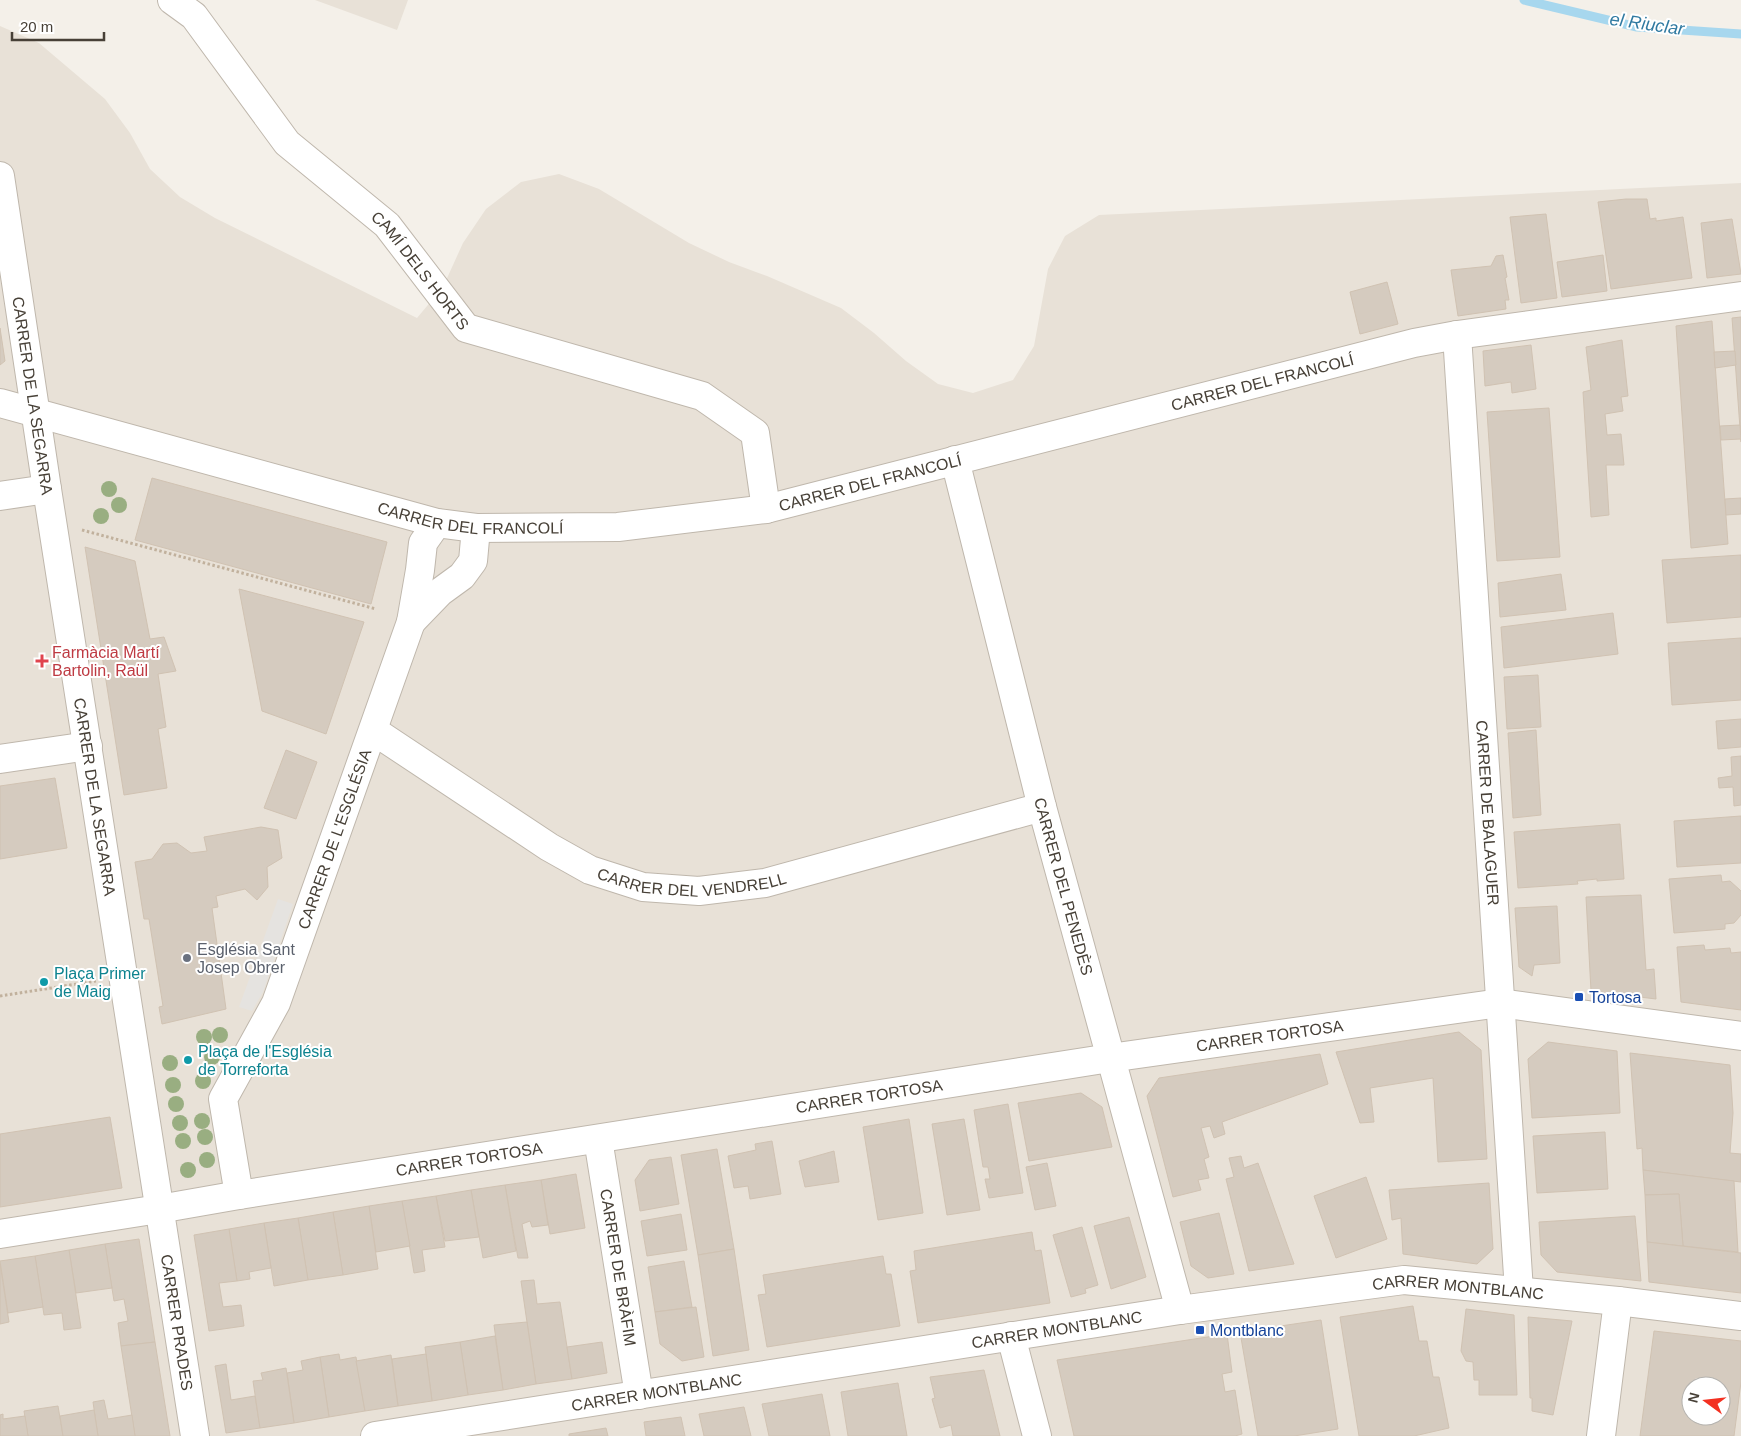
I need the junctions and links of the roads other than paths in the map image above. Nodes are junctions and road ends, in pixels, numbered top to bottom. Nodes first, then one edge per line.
1 (172, 0) edge
2 (0, 176) edge
3 (1741, 296) edge
4 (1457, 334) junction
5 (0, 403) edge
6 (36, 413) junction
7 (955, 460) junction
8 (47, 489) junction
9 (0, 496) edge
10 (766, 509) junction
11 (437, 522) junction
12 (476, 528) junction
13 (411, 622) junction
14 (374, 730) junction
15 (88, 746) junction
16 (0, 759) edge
17 (1042, 807) junction
18 (1500, 1003) junction
19 (1741, 1036) edge
20 (1110, 1058) junction
21 (598, 1139) junction
22 (239, 1195) junction
23 (159, 1209) junction
24 (0, 1234) edge
25 (1519, 1291) junction
26 (1618, 1301) junction
27 (1180, 1310) junction
28 (1741, 1316) edge
29 (1011, 1336) junction
30 (638, 1395) junction
31 (195, 1436) edge
32 (376, 1436) edge
33 (1037, 1436) edge
34 (1601, 1436) edge

1 - 10 street, CAMÍ DELS HORTS
2 - 6 street, CARRER DE LA SEGARRA
3 - 4 street, CARRER DEL FRANCOLÍ
4 - 7 street, CARRER DEL FRANCOLÍ
4 - 18 street, CARRER DE BALAGUER
5 - 6 street, CARRER DEL FRANCOLÍ
6 - 8 street, CARRER DE LA SEGARRA
6 - 11 street, CARRER DEL FRANCOLÍ
7 - 10 street, CARRER DEL FRANCOLÍ
7 - 17 street, CARRER DEL PENEDÈS
8 - 9 street
8 - 15 street, CARRER DE LA SEGARRA
10 - 12 street, CARRER DEL FRANCOLÍ
11 - 12 street, CARRER DEL FRANCOLÍ
11 - 13 street, CARRER DE L'ESGLÉSIA
12 - 13 street, CARRER DE L'ESGLÉSIA
13 - 14 street, CARRER DE L'ESGLÉSIA
14 - 17 street, CARRER DEL VENDRELL
14 - 22 street, CARRER DE L'ESGLÉSIA
15 - 16 street
15 - 23 street, CARRER DE LA SEGARRA
17 - 20 street, CARRER DEL PENEDÈS
18 - 19 street, CARRER TORTOSA
18 - 20 street, CARRER TORTOSA
18 - 25 street, CARRER DE BALAGUER
20 - 21 street, CARRER TORTOSA
20 - 27 street, CARRER DEL PENEDÈS
21 - 22 street, CARRER TORTOSA
21 - 30 street, CARRER DE BRÀFIM
22 - 23 street, CARRER TORTOSA
23 - 24 street, CARRER TORTOSA
23 - 31 street, CARRER PRADES
25 - 26 street, CARRER MONTBLANC
25 - 27 street, CARRER MONTBLANC
26 - 28 street, CARRER MONTBLANC
26 - 34 street
27 - 29 street, CARRER MONTBLANC
29 - 30 street, CARRER MONTBLANC
29 - 33 street
30 - 32 street, CARRER MONTBLANC

